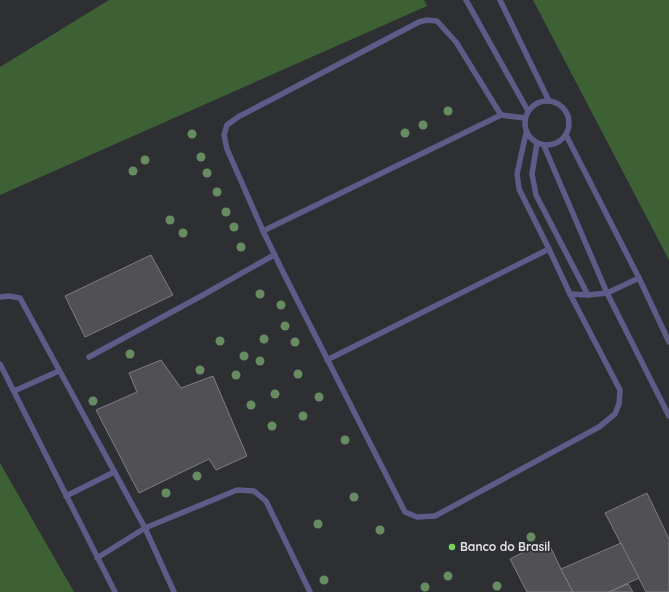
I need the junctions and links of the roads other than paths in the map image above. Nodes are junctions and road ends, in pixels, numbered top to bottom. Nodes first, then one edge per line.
1 (466, 0) edge
2 (500, 0) edge
3 (549, 101) junction
4 (528, 111) junction
5 (501, 115) junction
6 (525, 118) junction
7 (526, 133) junction
8 (566, 135) junction
9 (537, 144) junction
10 (544, 146) junction
11 (263, 231) junction
12 (549, 249) junction
13 (274, 255) junction
14 (639, 278) junction
15 (607, 293) junction
16 (570, 294) junction
17 (588, 295) junction
18 (0, 297) edge
19 (669, 342) edge
20 (89, 356) dead end
21 (327, 360) junction
22 (0, 364) edge
23 (59, 371) junction
24 (14, 391) junction
25 (669, 416) edge
26 (114, 472) junction
27 (66, 496) junction
28 (145, 528) junction
29 (97, 558) junction
30 (115, 592) edge
31 (174, 592) edge
32 (310, 592) edge

1 - 4 lane
2 - 3 lane
3 - 4 lane
3 - 8 lane
4 - 6 lane
5 - 6 lane
5 - 11 lane
5 - 11 lane
6 - 7 lane
7 - 9 lane
7 - 12 lane
8 - 10 lane
8 - 14 lane
9 - 10 lane
9 - 17 lane
10 - 15 lane
11 - 13 lane
12 - 16 lane
12 - 21 lane
13 - 20 lane
13 - 21 lane
14 - 15 lane
14 - 19 lane
15 - 17 lane
15 - 25 lane
16 - 17 lane
16 - 21 lane
18 - 23 lane
22 - 24 lane
23 - 24 lane
23 - 26 lane
24 - 27 lane
26 - 27 lane
26 - 28 lane
27 - 29 lane
28 - 29 lane
28 - 31 lane
28 - 32 lane
29 - 30 lane

